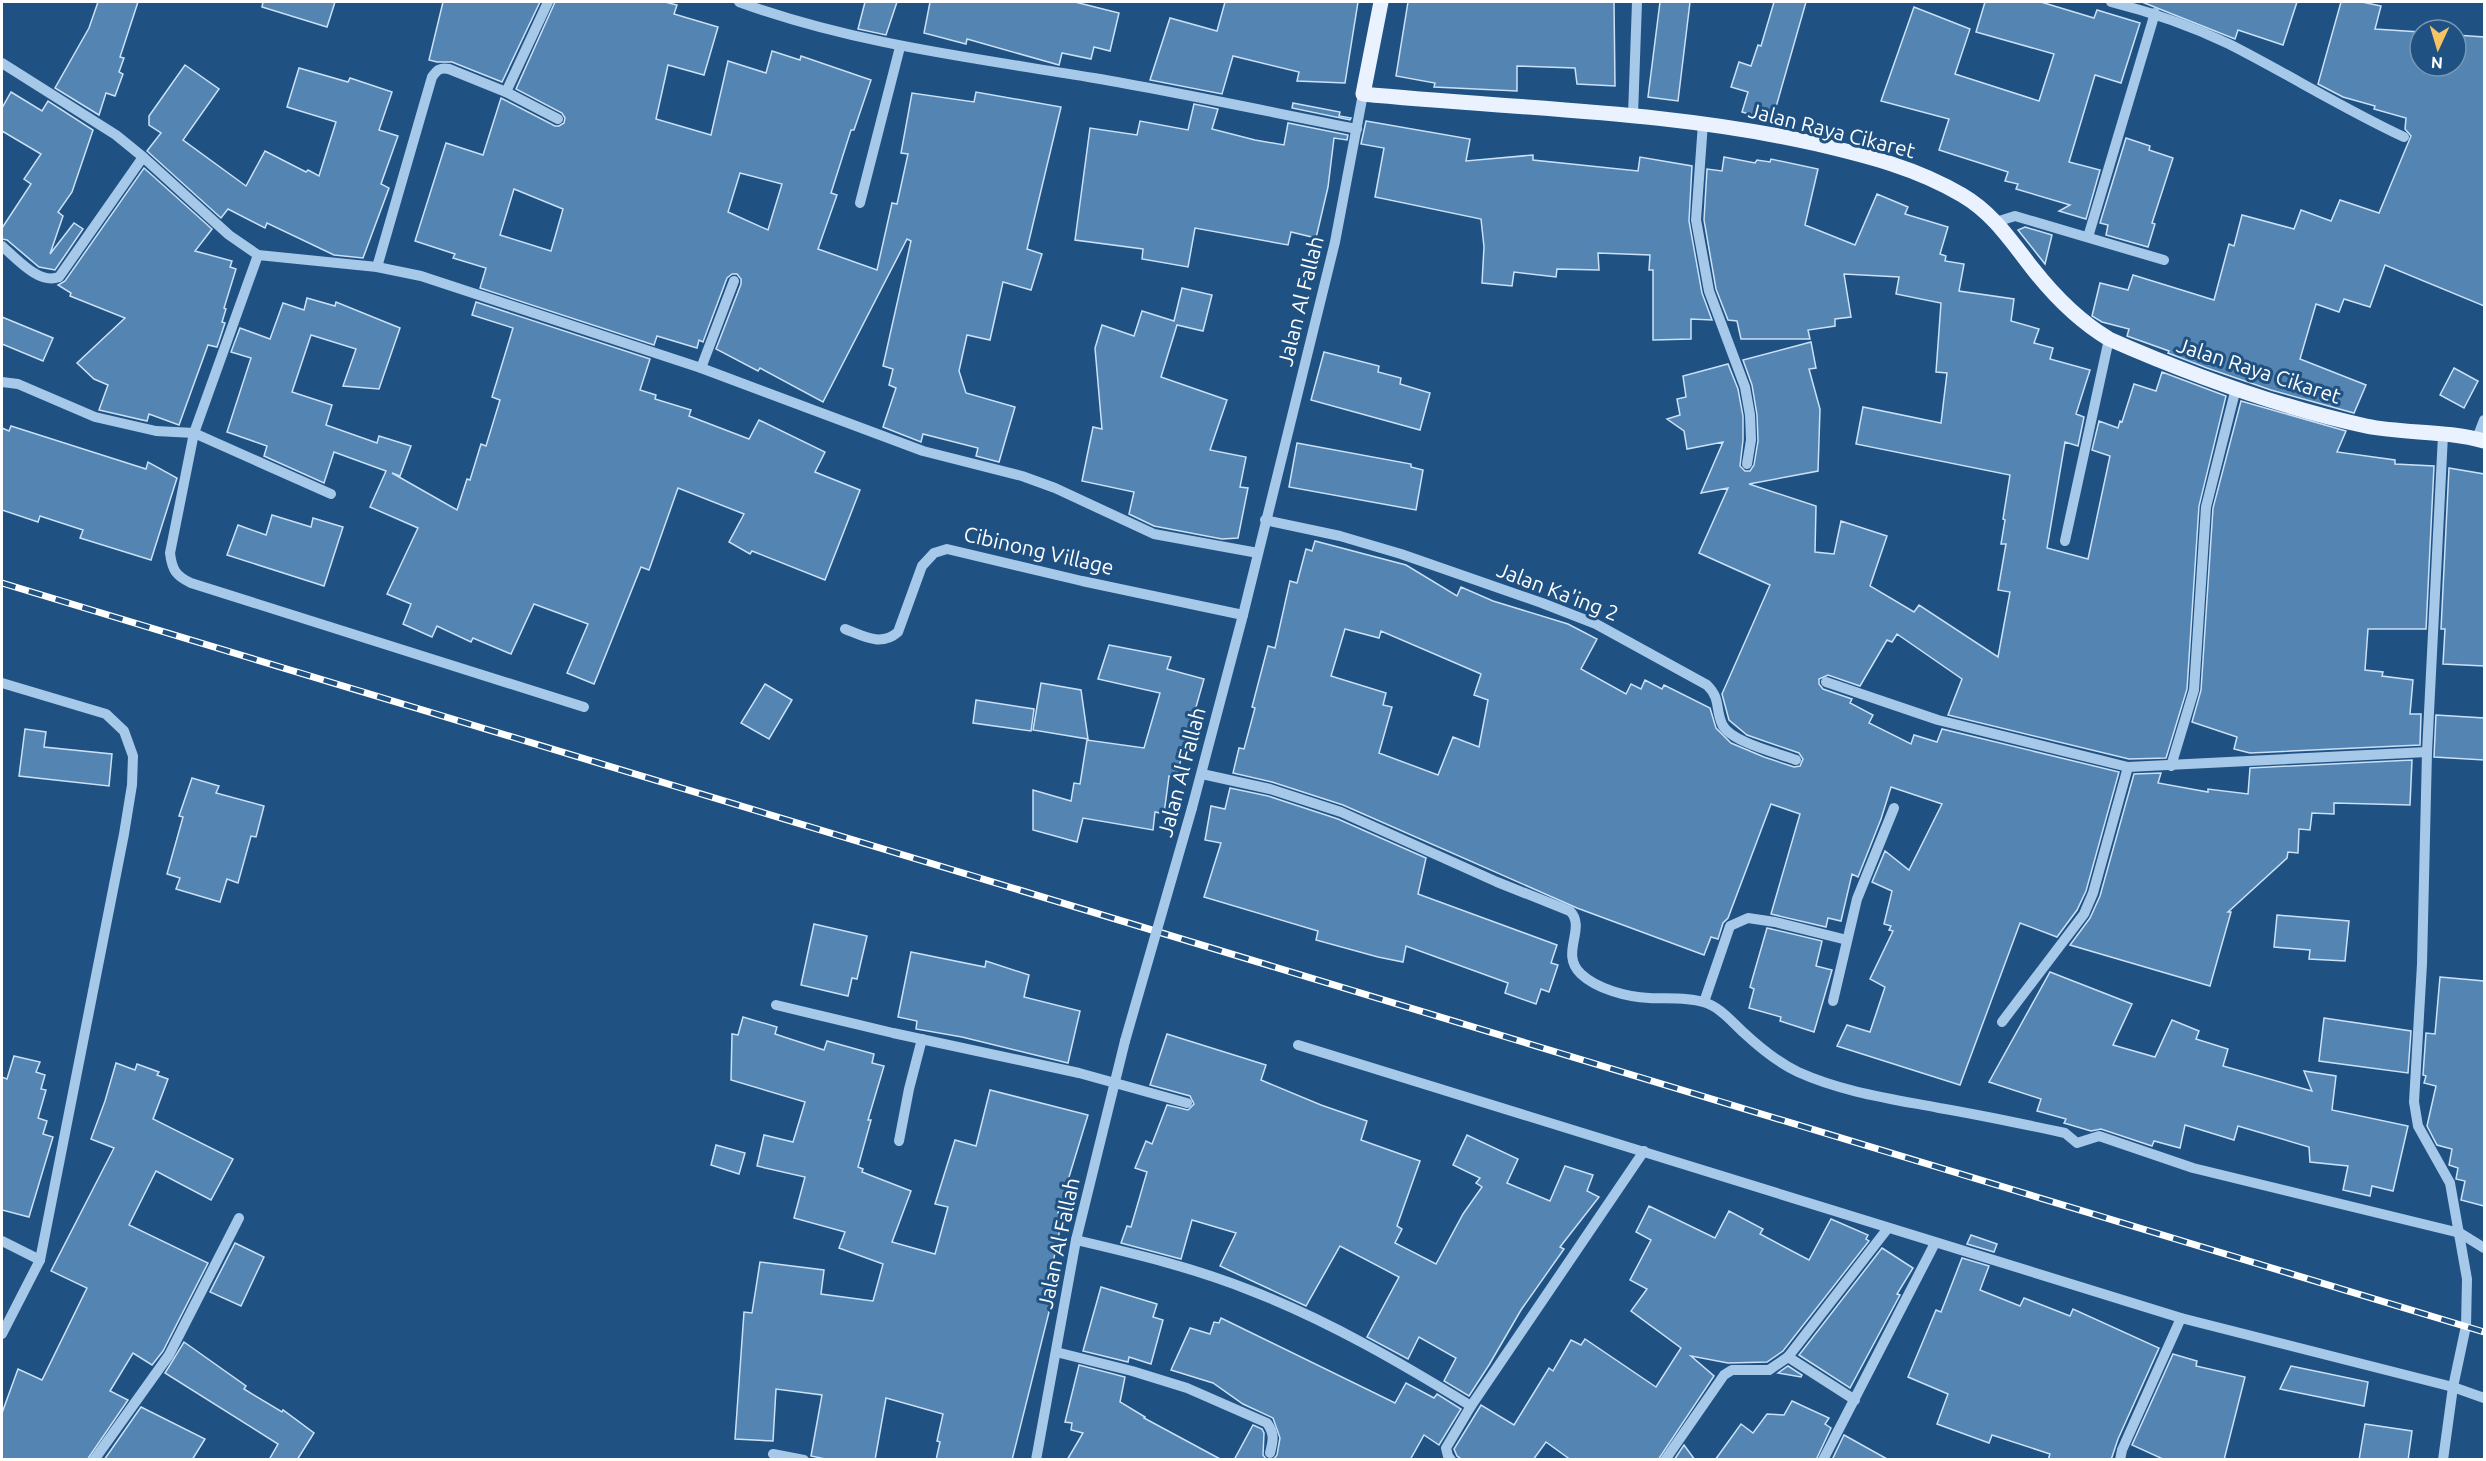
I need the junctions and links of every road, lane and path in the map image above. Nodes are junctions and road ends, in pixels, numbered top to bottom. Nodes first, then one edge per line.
1 (548, 2) edge
2 (739, 2) edge
3 (1381, 2) edge
4 (1637, 2) edge
5 (2111, 2) edge
6 (2155, 14) junction
7 (900, 47) junction
8 (2, 63) edge
9 (506, 92) junction
10 (1363, 94) junction
11 (1633, 115) junction
12 (558, 119) dead end
13 (1703, 123) junction
14 (1358, 129) junction
15 (2404, 137) dead end
16 (143, 157) junction
17 (860, 203) dead end
18 (1996, 222) junction
19 (2088, 237) junction
20 (2, 246) edge
21 (258, 255) junction
22 (2164, 260) dead end
23 (377, 267) junction
24 (734, 281) dead end
25 (2109, 339) junction
26 (701, 368) junction
27 (2, 382) edge
28 (2236, 388) junction
29 (2484, 420) edge
30 (195, 433) junction
31 (2443, 435) junction
32 (2481, 440) edge
33 (1747, 464) dead end
34 (331, 494) dead end
35 (1265, 520) junction
36 (2065, 540) dead end
37 (1258, 553) junction
38 (1243, 615) junction
39 (845, 629) dead end
40 (1826, 682) dead end
41 (2, 683) edge
42 (584, 707) dead end
43 (2427, 753) junction
44 (1796, 760) dead end
45 (2171, 766) junction
46 (2128, 767) junction
47 (1202, 774) junction
48 (1894, 808) dead end
49 (1847, 940) junction
50 (1833, 1001) dead end
51 (1704, 1002) junction
52 (776, 1005) dead end
53 (2002, 1022) dead end
54 (922, 1039) junction
55 (1298, 1045) dead end
56 (1116, 1084) junction
57 (1187, 1103) dead end
58 (899, 1141) dead end
59 (1644, 1151) junction
60 (239, 1218) dead end
61 (1887, 1228) junction
62 (2460, 1233) junction
63 (1076, 1240) junction
64 (2, 1241) edge
65 (1935, 1243) junction
66 (2484, 1248) edge
67 (40, 1260) junction
68 (2181, 1318) junction
69 (2, 1334) edge
70 (1056, 1352) junction
71 (1788, 1357) junction
72 (2453, 1387) junction
73 (2484, 1398) edge
74 (1855, 1400) junction
75 (1471, 1406) junction
76 (1270, 1453) dead end
77 (773, 1454) dead end
78 (94, 1460) edge
79 (804, 1460) edge
80 (1036, 1460) edge
81 (1451, 1460) edge
82 (1665, 1460) edge
83 (1823, 1460) edge
84 (2120, 1460) edge
85 (2443, 1460) edge

1 - 9 street
2 - 7 street
3 - 10 main road
4 - 11 street
5 - 6 street
6 - 15 street
6 - 19 street
7 - 14 street
7 - 17 street
8 - 16 street
9 - 12 street
9 - 23 street
10 - 11 main road, Jalan Raya Cikaret
10 - 14 street, Jalan Al Fallah
11 - 13 main road, Jalan Raya Cikaret
13 - 18 main road, Jalan Raya Cikaret
13 - 33 street
14 - 35 street, Jalan Al Fallah
16 - 20 street
16 - 21 street
18 - 19 street
18 - 25 main road, Jalan Raya Cikaret
19 - 22 street
21 - 23 street
21 - 30 street
23 - 26 street
24 - 26 street
25 - 28 main road, Jalan Raya Cikaret
25 - 36 street
26 - 37 street
27 - 30 street
28 - 31 main road, Jalan Raya Cikaret
28 - 45 street
29 - 32 street
30 - 34 street
30 - 42 street
31 - 32 main road, Jalan Raya Cikaret
31 - 43 street
35 - 37 street, Jalan Al Fallah
35 - 44 street, Jalan Ka'ing 2
37 - 38 street, Jalan Al Fallah
38 - 39 street, Cibinong Village
38 - 47 street, Jalan Al Fallah
40 - 46 street
41 - 67 street
43 - 45 street
43 - 62 street
45 - 46 street
46 - 53 street
47 - 51 street
47 - 56 street, Jalan Al Fallah, bridge
48 - 49 street
49 - 50 street
49 - 51 street
51 - 62 street
52 - 54 street
54 - 56 street
54 - 58 street
55 - 59 street
56 - 57 street
56 - 63 street, Jalan Al Fallah
59 - 61 street
59 - 75 street
60 - 78 street
61 - 65 street
61 - 71 street
62 - 66 street
62 - 72 street
63 - 70 street, Jalan Al Fallah
63 - 75 street
64 - 67 street
65 - 68 street
65 - 74 street
67 - 69 street
68 - 72 street
68 - 84 street
70 - 76 street
70 - 80 street, Jalan Al Fallah
71 - 74 street
71 - 82 street
72 - 73 street
72 - 85 street
74 - 83 street
75 - 81 street
77 - 79 street

